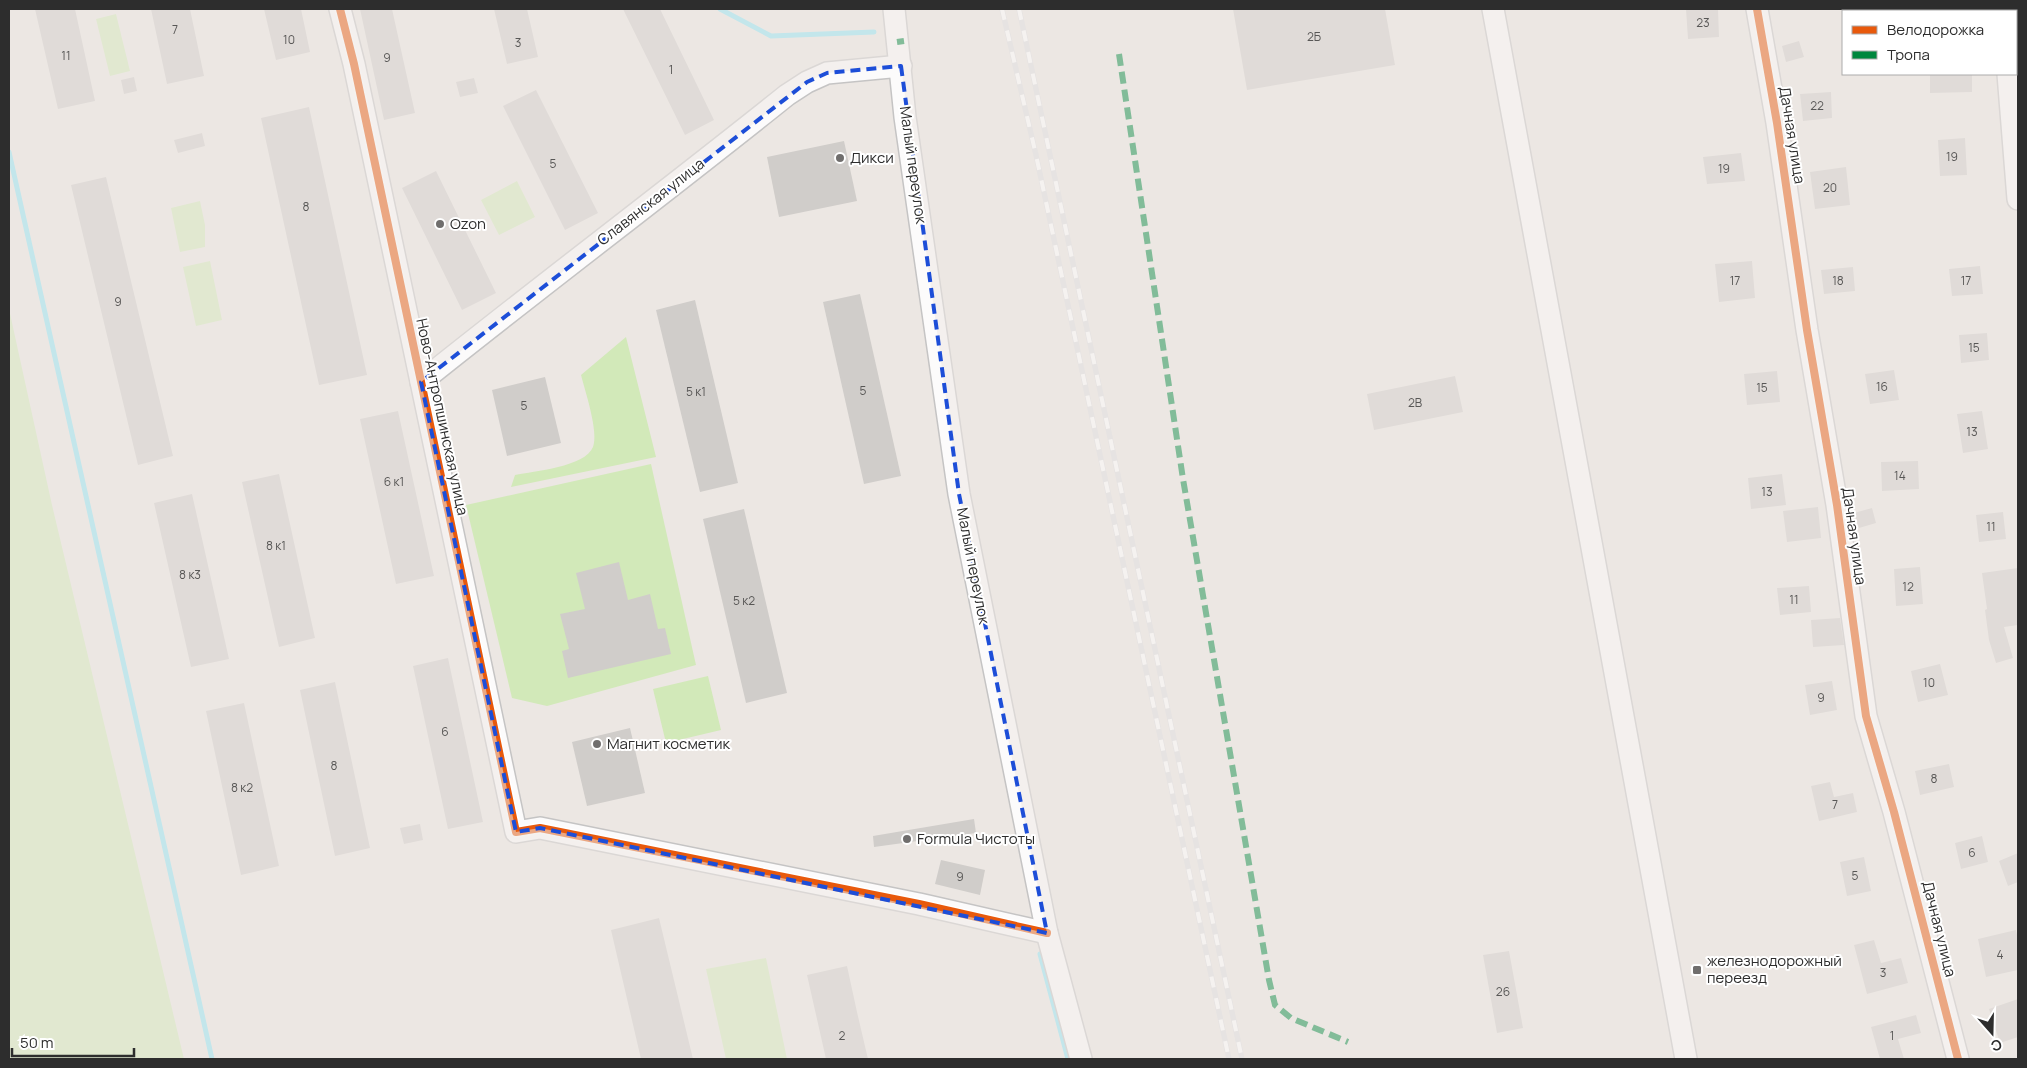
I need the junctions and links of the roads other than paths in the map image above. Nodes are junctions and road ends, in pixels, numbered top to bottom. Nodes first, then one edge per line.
1 (340, 9) edge
2 (894, 9) edge
3 (1493, 9) edge
4 (1756, 9) edge
5 (901, 66) junction
6 (2008, 75) edge
7 (2018, 200) edge
8 (421, 382) junction
9 (1046, 933) junction
10 (1081, 1059) edge
11 (1686, 1059) edge
12 (1958, 1059) edge

1 - 8 street, Ново-Антропшинская улица
2 - 5 street, Малый переулок
3 - 11 street
4 - 12 street, Дачная улица
5 - 8 street, Славянская улица
5 - 9 street, Малый переулок
6 - 7 street
8 - 9 street, Ново-Антропшинская улица
9 - 10 street, Малый переулок

